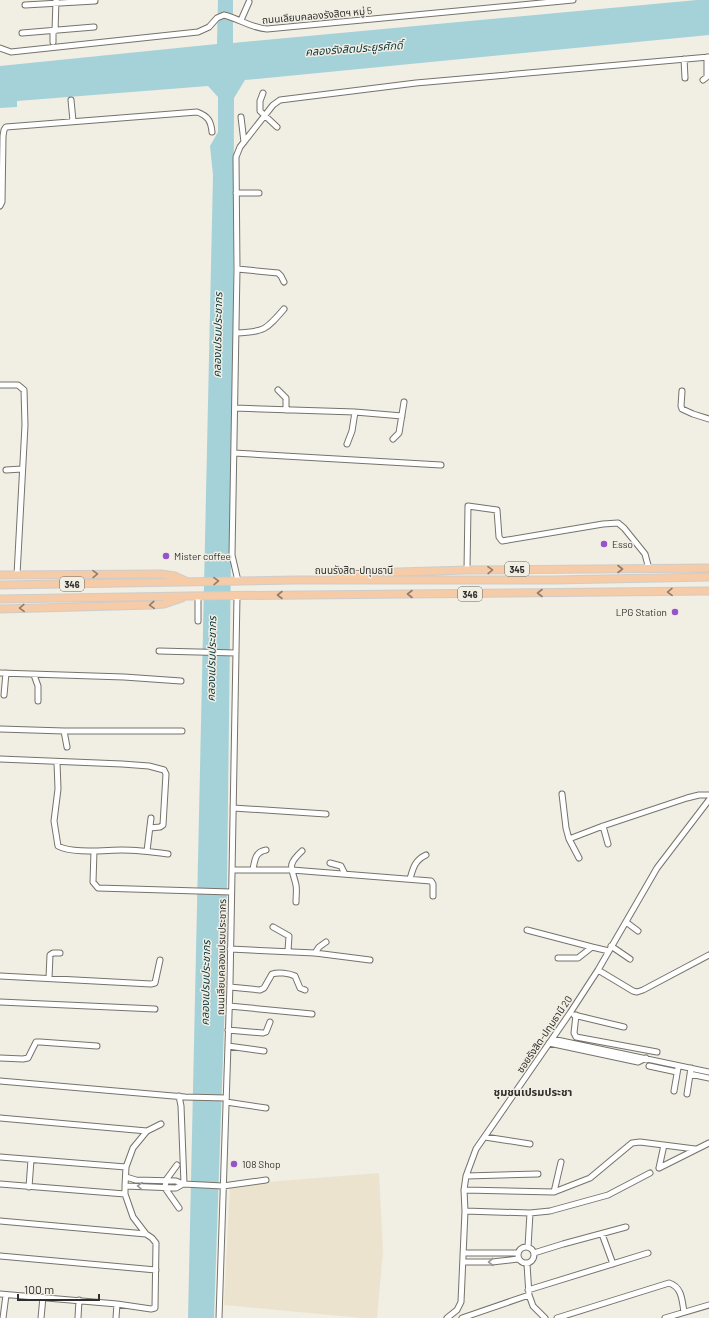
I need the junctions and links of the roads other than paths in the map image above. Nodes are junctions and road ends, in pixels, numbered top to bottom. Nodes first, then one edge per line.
1 (573, 0) edge
2 (95, 1) edge
3 (56, 2) edge
4 (249, 2) dead end
5 (25, 6) dead end
6 (241, 20) junction
7 (94, 28) dead end
8 (54, 31) junction
9 (22, 33) dead end
10 (53, 42) dead end
11 (0, 48) edge
12 (708, 57) edge
13 (684, 59) junction
14 (685, 78) dead end
15 (703, 80) dead end
16 (262, 93) dead end
17 (71, 100) dead end
18 (264, 116) junction
19 (241, 117) dead end
20 (73, 121) junction
21 (277, 127) dead end
22 (212, 132) dead end
23 (244, 142) junction
24 (236, 193) junction
25 (258, 193) dead end
26 (0, 206) edge
27 (237, 269) junction
28 (284, 282) dead end
29 (284, 309) dead end
30 (236, 333) junction
31 (0, 385) edge
32 (278, 390) dead end
33 (682, 391) dead end
34 (404, 402) dead end
35 (235, 408) junction
36 (286, 410) junction
37 (355, 412) junction
38 (402, 416) junction
39 (709, 419) edge
40 (393, 439) dead end
41 (348, 444) dead end
42 (234, 453) junction
43 (441, 465) dead end
44 (22, 469) junction
45 (6, 470) dead end
46 (709, 568) edge
47 (649, 569) junction
48 (468, 570) junction
49 (0, 575) edge
50 (17, 575) junction
51 (709, 577) edge
52 (326, 580) junction
53 (235, 581) junction
54 (188, 582) junction
55 (0, 585) edge
56 (709, 591) edge
57 (190, 596) junction
58 (200, 596) junction
59 (234, 596) junction
60 (0, 599) edge
61 (0, 609) edge
62 (198, 621) dead end
63 (159, 651) dead end
64 (235, 653) junction
65 (3, 673) edge
66 (34, 675) junction
67 (181, 681) dead end
68 (4, 695) dead end
69 (38, 700) dead end
70 (0, 729) edge
71 (64, 731) junction
72 (182, 731) dead end
73 (67, 747) dead end
74 (0, 759) edge
75 (57, 762) junction
76 (562, 794) dead end
77 (709, 795) edge
78 (709, 800) edge
79 (233, 808) junction
80 (326, 814) dead end
81 (151, 818) dead end
82 (603, 826) junction
83 (150, 828) junction
84 (569, 839) junction
85 (608, 844) dead end
86 (266, 850) dead end
87 (94, 851) junction
88 (147, 851) junction
89 (302, 851) dead end
90 (168, 854) dead end
91 (426, 856) dead end
92 (579, 858) dead end
93 (330, 863) dead end
94 (253, 869) junction
95 (232, 870) junction
96 (292, 870) junction
97 (346, 874) junction
98 (410, 879) junction
99 (230, 892) junction
100 (434, 896) dead end
101 (296, 902) dead end
102 (626, 922) junction
103 (273, 927) dead end
104 (527, 930) dead end
105 (638, 931) dead end
106 (326, 942) dead end
107 (592, 947) junction
108 (230, 949) junction
109 (610, 949) junction
110 (288, 951) junction
111 (60, 953) dead end
112 (315, 953) junction
113 (709, 955) edge
114 (558, 958) dead end
115 (630, 959) dead end
116 (160, 960) dead end
117 (370, 960) dead end
118 (598, 970) junction
119 (0, 976) edge
120 (49, 978) junction
121 (230, 987) junction
122 (305, 990) dead end
123 (0, 1002) edge
124 (229, 1006) junction
125 (155, 1009) dead end
126 (570, 1013) junction
127 (312, 1014) dead end
128 (576, 1015) junction
129 (270, 1022) dead end
130 (624, 1027) dead end
131 (228, 1030) junction
132 (550, 1041) junction
133 (97, 1046) dead end
134 (228, 1046) junction
135 (264, 1051) dead end
136 (657, 1052) dead end
137 (0, 1058) edge
138 (678, 1065) junction
139 (649, 1066) dead end
140 (691, 1071) junction
141 (677, 1072) junction
142 (709, 1072) edge
143 (709, 1078) edge
144 (0, 1081) edge
145 (674, 1091) dead end
146 (687, 1094) dead end
147 (182, 1096) junction
148 (225, 1099) junction
149 (266, 1108) dead end
150 (0, 1118) edge
151 (161, 1124) dead end
152 (147, 1131) junction
153 (485, 1137) junction
154 (709, 1143) edge
155 (530, 1144) dead end
156 (664, 1146) junction
157 (695, 1149) junction
158 (0, 1157) edge
159 (31, 1160) junction
160 (561, 1162) dead end
161 (177, 1165) dead end
162 (126, 1167) junction
163 (650, 1173) dead end
164 (538, 1174) dead end
165 (466, 1176) junction
166 (126, 1177) junction
167 (166, 1180) junction
168 (266, 1180) dead end
169 (0, 1184) edge
170 (184, 1184) junction
171 (125, 1186) junction
172 (221, 1186) junction
173 (29, 1187) junction
174 (165, 1188) junction
175 (464, 1190) junction
176 (554, 1192) junction
177 (125, 1194) junction
178 (179, 1208) dead end
179 (465, 1211) junction
180 (530, 1213) junction
181 (0, 1221) edge
182 (626, 1227) dead end
183 (146, 1234) junction
184 (602, 1234) junction
185 (528, 1247) junction
186 (463, 1253) junction
187 (648, 1253) dead end
188 (534, 1254) junction
189 (0, 1256) edge
190 (518, 1256) junction
191 (463, 1262) junction
192 (527, 1264) junction
193 (613, 1264) junction
194 (156, 1270) junction
195 (529, 1292) junction
196 (3, 1294) edge
197 (43, 1297) junction
198 (79, 1300) junction
199 (117, 1304) junction
200 (709, 1305) edge
201 (684, 1312) junction
202 (3, 1318) edge
203 (41, 1318) edge
204 (78, 1318) edge
205 (116, 1318) edge
206 (219, 1318) edge
207 (447, 1318) edge
208 (462, 1318) edge
209 (545, 1318) edge
210 (557, 1318) edge
211 (665, 1318) edge

1 - 6 street, ถนนเลียบคลองรังสิตฯ หมู่ 5
2 - 3 street
3 - 5 street
3 - 8 street
4 - 6 street
6 - 11 street, ถนนเลียบคลองรังสิตฯ หมู่ 5
7 - 8 street
8 - 9 street
8 - 10 street
12 - 13 street
12 - 15 street
13 - 14 street
13 - 18 street
16 - 18 street
17 - 20 street
18 - 21 street
18 - 23 street
19 - 23 street
20 - 22 street
20 - 26 street
23 - 24 street
24 - 25 street
24 - 27 street
27 - 28 street
27 - 30 street
29 - 30 street
30 - 35 street
31 - 44 street
32 - 36 street
33 - 39 street
34 - 38 street
35 - 36 street
35 - 42 street
36 - 37 street
37 - 38 street
37 - 41 street
38 - 40 street
42 - 43 street
42 - 53 street
44 - 45 street
44 - 50 street
46 - 47 main road, 345
48 -> 47 main road, 345
47 - 48 street
48 - 52 main road, 345
49 - 50 main road
50 -> 54 main road
51 - 52 main road, ถนนรังสิต-ปทุมธานี / 346
52 - 53 main road, ถนนรังสิต-ปทุมธานี / 346
54 -> 53 main road, ถนนรังสิต-ปทุมธานี / 346
54 - 55 main road, ถนนรังสิต-ปทุมธานี / 346
56 -> 59 main road, 346
57 - 58 main road, 346
57 - 60 main road, 346
57 -> 61 main road
58 - 59 main road, 346
58 - 62 street
59 - 64 street, ถนนเลียบคลองเปรมประชากร
63 - 64 street
64 - 79 street, ถนนเลียบคลองเปรมประชากร
65 - 66 street
65 - 68 street
66 - 67 street
66 - 69 street
70 - 71 street
71 - 72 street
71 - 73 street
74 - 75 street
75 - 83 street
75 - 87 street
76 - 84 street
77 - 82 street
78 - 102 street, ซอยรังสิต-ปทุมธานี 20
79 - 80 street
79 - 95 street, ถนนเลียบคลองเปรมประชากร
81 - 83 street
82 - 84 street
82 - 85 street
83 - 88 street
84 - 92 street
86 - 94 street
87 - 88 street
87 - 99 street
88 - 90 street
89 - 96 street
91 - 98 street
93 - 97 street
94 - 95 street
94 - 96 street
95 - 99 street, ถนนเลียบคลองเปรมประชากร
96 - 97 street
96 - 101 street
97 - 98 street
98 - 100 street
99 - 108 street, ถนนเลียบคลองเปรมประชากร
102 - 105 street
102 - 109 street, ซอยรังสิต-ปทุมธานี 20
103 - 110 street
104 - 107 street
106 - 112 street
107 - 109 street
107 - 114 street
108 - 110 street
108 - 121 street, ถนนเลียบคลองเปรมประชากร
109 - 115 street
109 - 118 street, ซอยรังสิต-ปทุมธานี 20
110 - 112 street
111 - 120 street
112 - 117 street
113 - 118 street
116 - 120 street
118 - 126 street, ซอยรังสิต-ปทุมธานี 20
119 - 120 street
121 - 122 street
121 - 124 street, ถนนเลียบคลองเปรมประชากร
123 - 125 street
124 - 127 street
124 - 131 street, ถนนเลียบคลองเปรมประชากร
126 - 128 street
126 - 132 street, ซอยรังสิต-ปทุมธานี 20
128 - 130 street
128 - 136 street
129 - 131 street
131 - 134 street, ถนนเลียบคลองเปรมประชากร
132 - 138 street
132 - 153 street, ซอยรังสิต-ปทุมธานี 20
133 - 137 street
134 - 135 street
134 - 148 street, ถนนเลียบคลองเปรมประชากร
138 - 140 street
138 - 141 street
139 - 141 street
140 - 142 street
140 - 143 street
140 - 146 street
141 - 145 street
144 - 147 street
147 - 148 street
147 - 170 street
148 - 149 street
148 - 172 street, ถนนเลียบคลองเปรมประชากร
150 - 152 street
151 - 152 street
152 - 162 street
153 - 155 street
153 - 165 street, ซอยรังสิต-ปทุมธานี 20
154 - 157 street
156 - 157 street
156 - 157 street
156 - 176 street
158 - 159 street
159 - 162 street
159 - 173 street
160 - 176 street
161 - 167 street
162 - 166 street
163 - 180 street
164 - 165 street
165 - 175 street, ซอยรังสิต-ปทุมธานี 20
166 - 167 street
166 - 171 street
167 - 170 street
167 - 174 street
168 - 172 street
169 - 173 street
170 - 172 street
170 - 174 street
174 -> 171 street
171 - 177 street
172 - 206 street, ถนนเลียบคลองเปรมประชากร
173 - 177 street
174 - 178 street
175 - 176 street
175 - 179 street, ซอยรังสิต-ปทุมธานี 20
177 - 183 street
179 - 180 street
179 - 186 street, ซอยรังสิต-ปทุมธานี 20
180 - 185 street
181 - 183 street
182 - 184 street
183 - 194 street
184 - 188 street
184 - 193 street
185 - 188 street
185 - 190 street
186 - 190 street
186 - 191 street, ซอยรังสิต-ปทุมธานี 20
187 - 193 street
188 - 192 street
189 - 194 street
190 -> 191 street
190 - 192 street
191 - 207 street, ซอยรังสิต-ปทุมธานี 20
192 - 195 street
193 - 195 street
194 - 199 street
195 - 208 street
195 - 209 street
196 - 197 street
196 - 202 street
197 - 198 street
197 - 203 street
198 - 199 street
198 - 204 street
199 - 205 street
200 - 201 street
201 - 210 street
201 - 211 street

